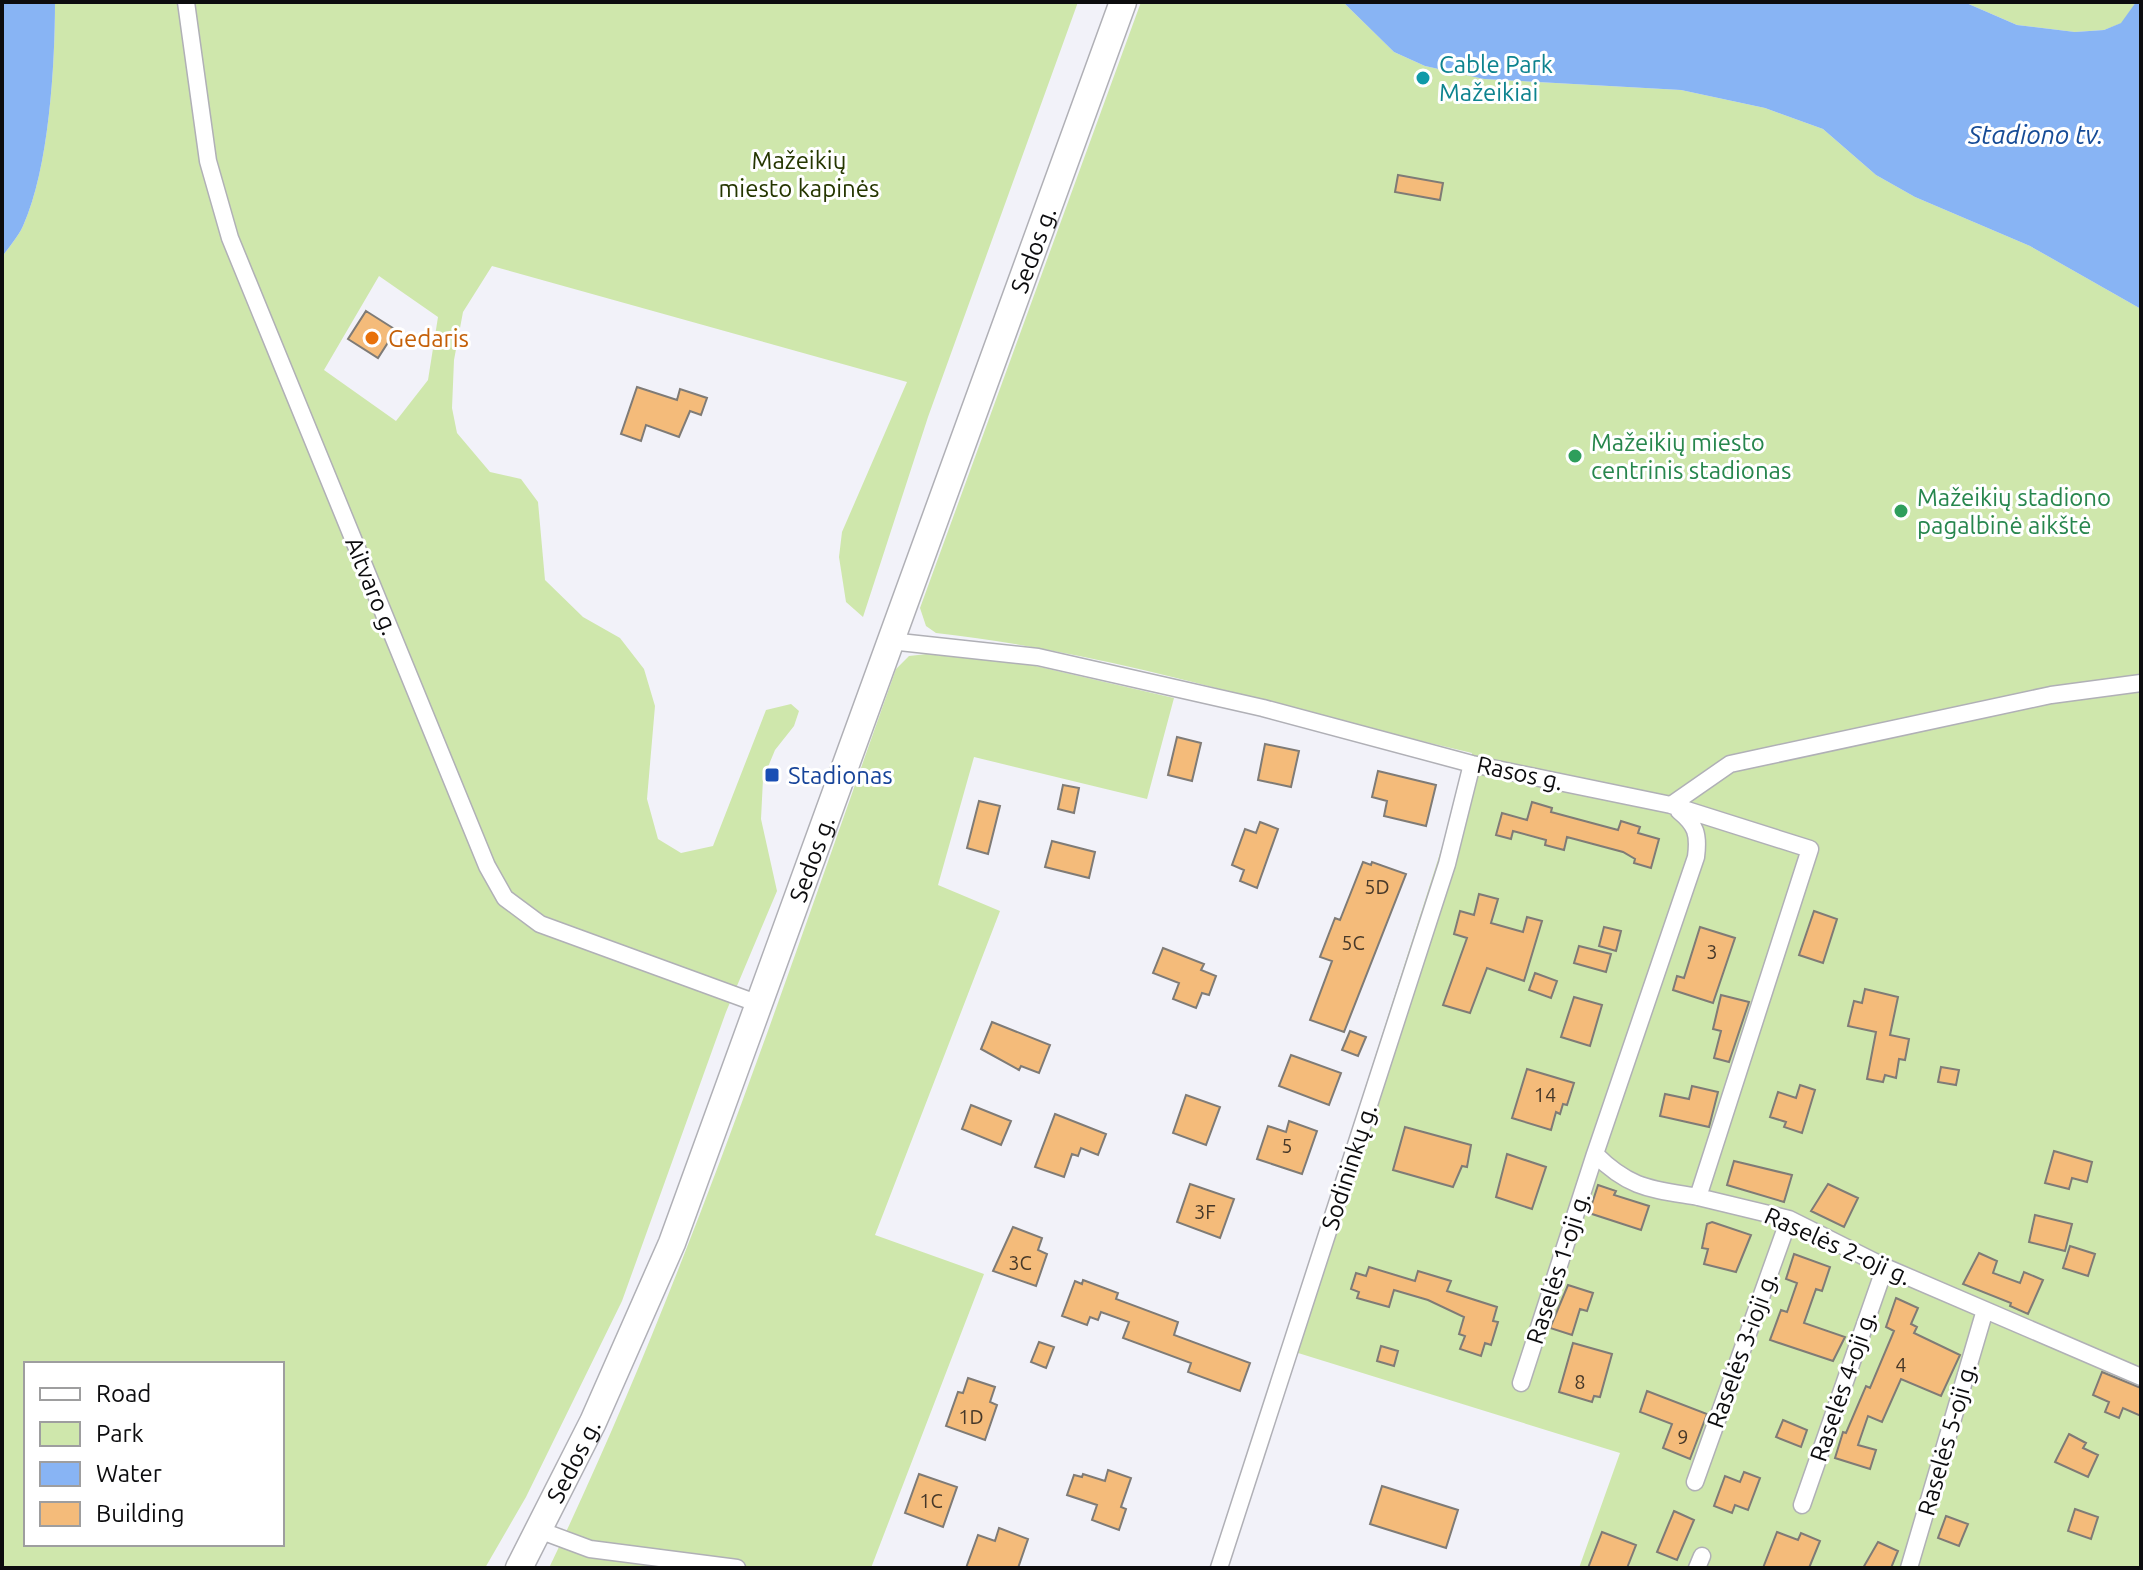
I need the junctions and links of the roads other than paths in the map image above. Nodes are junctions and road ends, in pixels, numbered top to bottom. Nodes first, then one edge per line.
1 (186, 2) edge
2 (1123, 2) edge
3 (890, 641) junction
4 (2141, 683) edge
5 (1472, 764) junction
6 (1671, 805) junction
7 (759, 1004) junction
8 (1595, 1154) junction
9 (1698, 1197) junction
10 (1789, 1219) junction
11 (1885, 1267) junction
12 (1985, 1310) junction
13 (2141, 1377) edge
14 (1521, 1383) dead end
15 (1695, 1482) dead end
16 (1802, 1505) dead end
17 (539, 1530) junction
18 (519, 1568) edge
19 (737, 1568) edge
20 (1219, 1568) edge
21 (1909, 1568) edge

1 - 7 street, Aitvaro g.
2 - 3 main road, Sedos g.
3 - 5 street, Rasos g.
3 - 7 main road, Sedos g.
4 - 6 street
5 - 6 street, Rasos g.
5 - 20 street, Sodininkų g.
6 - 8 street, Raselės 1-oji g.
6 - 9 street, Rasos g.
7 - 17 main road, Sedos g.
8 - 9 street, Raselės 2-oji g.
8 - 14 street, Raselės 1-oji g.
9 - 10 street, Raselės 2-oji g.
10 - 11 street, Raselės 2-oji g.
10 - 15 street, Raselės 3-ioji g.
11 - 12 street, Raselės 2-oji g.
11 - 16 street, Raselės 4-oji g.
12 - 13 street, Raselės 2-oji g.
12 - 21 street, Raselės 5-oji g.
17 - 18 main road, Sedos g.
17 - 19 street

